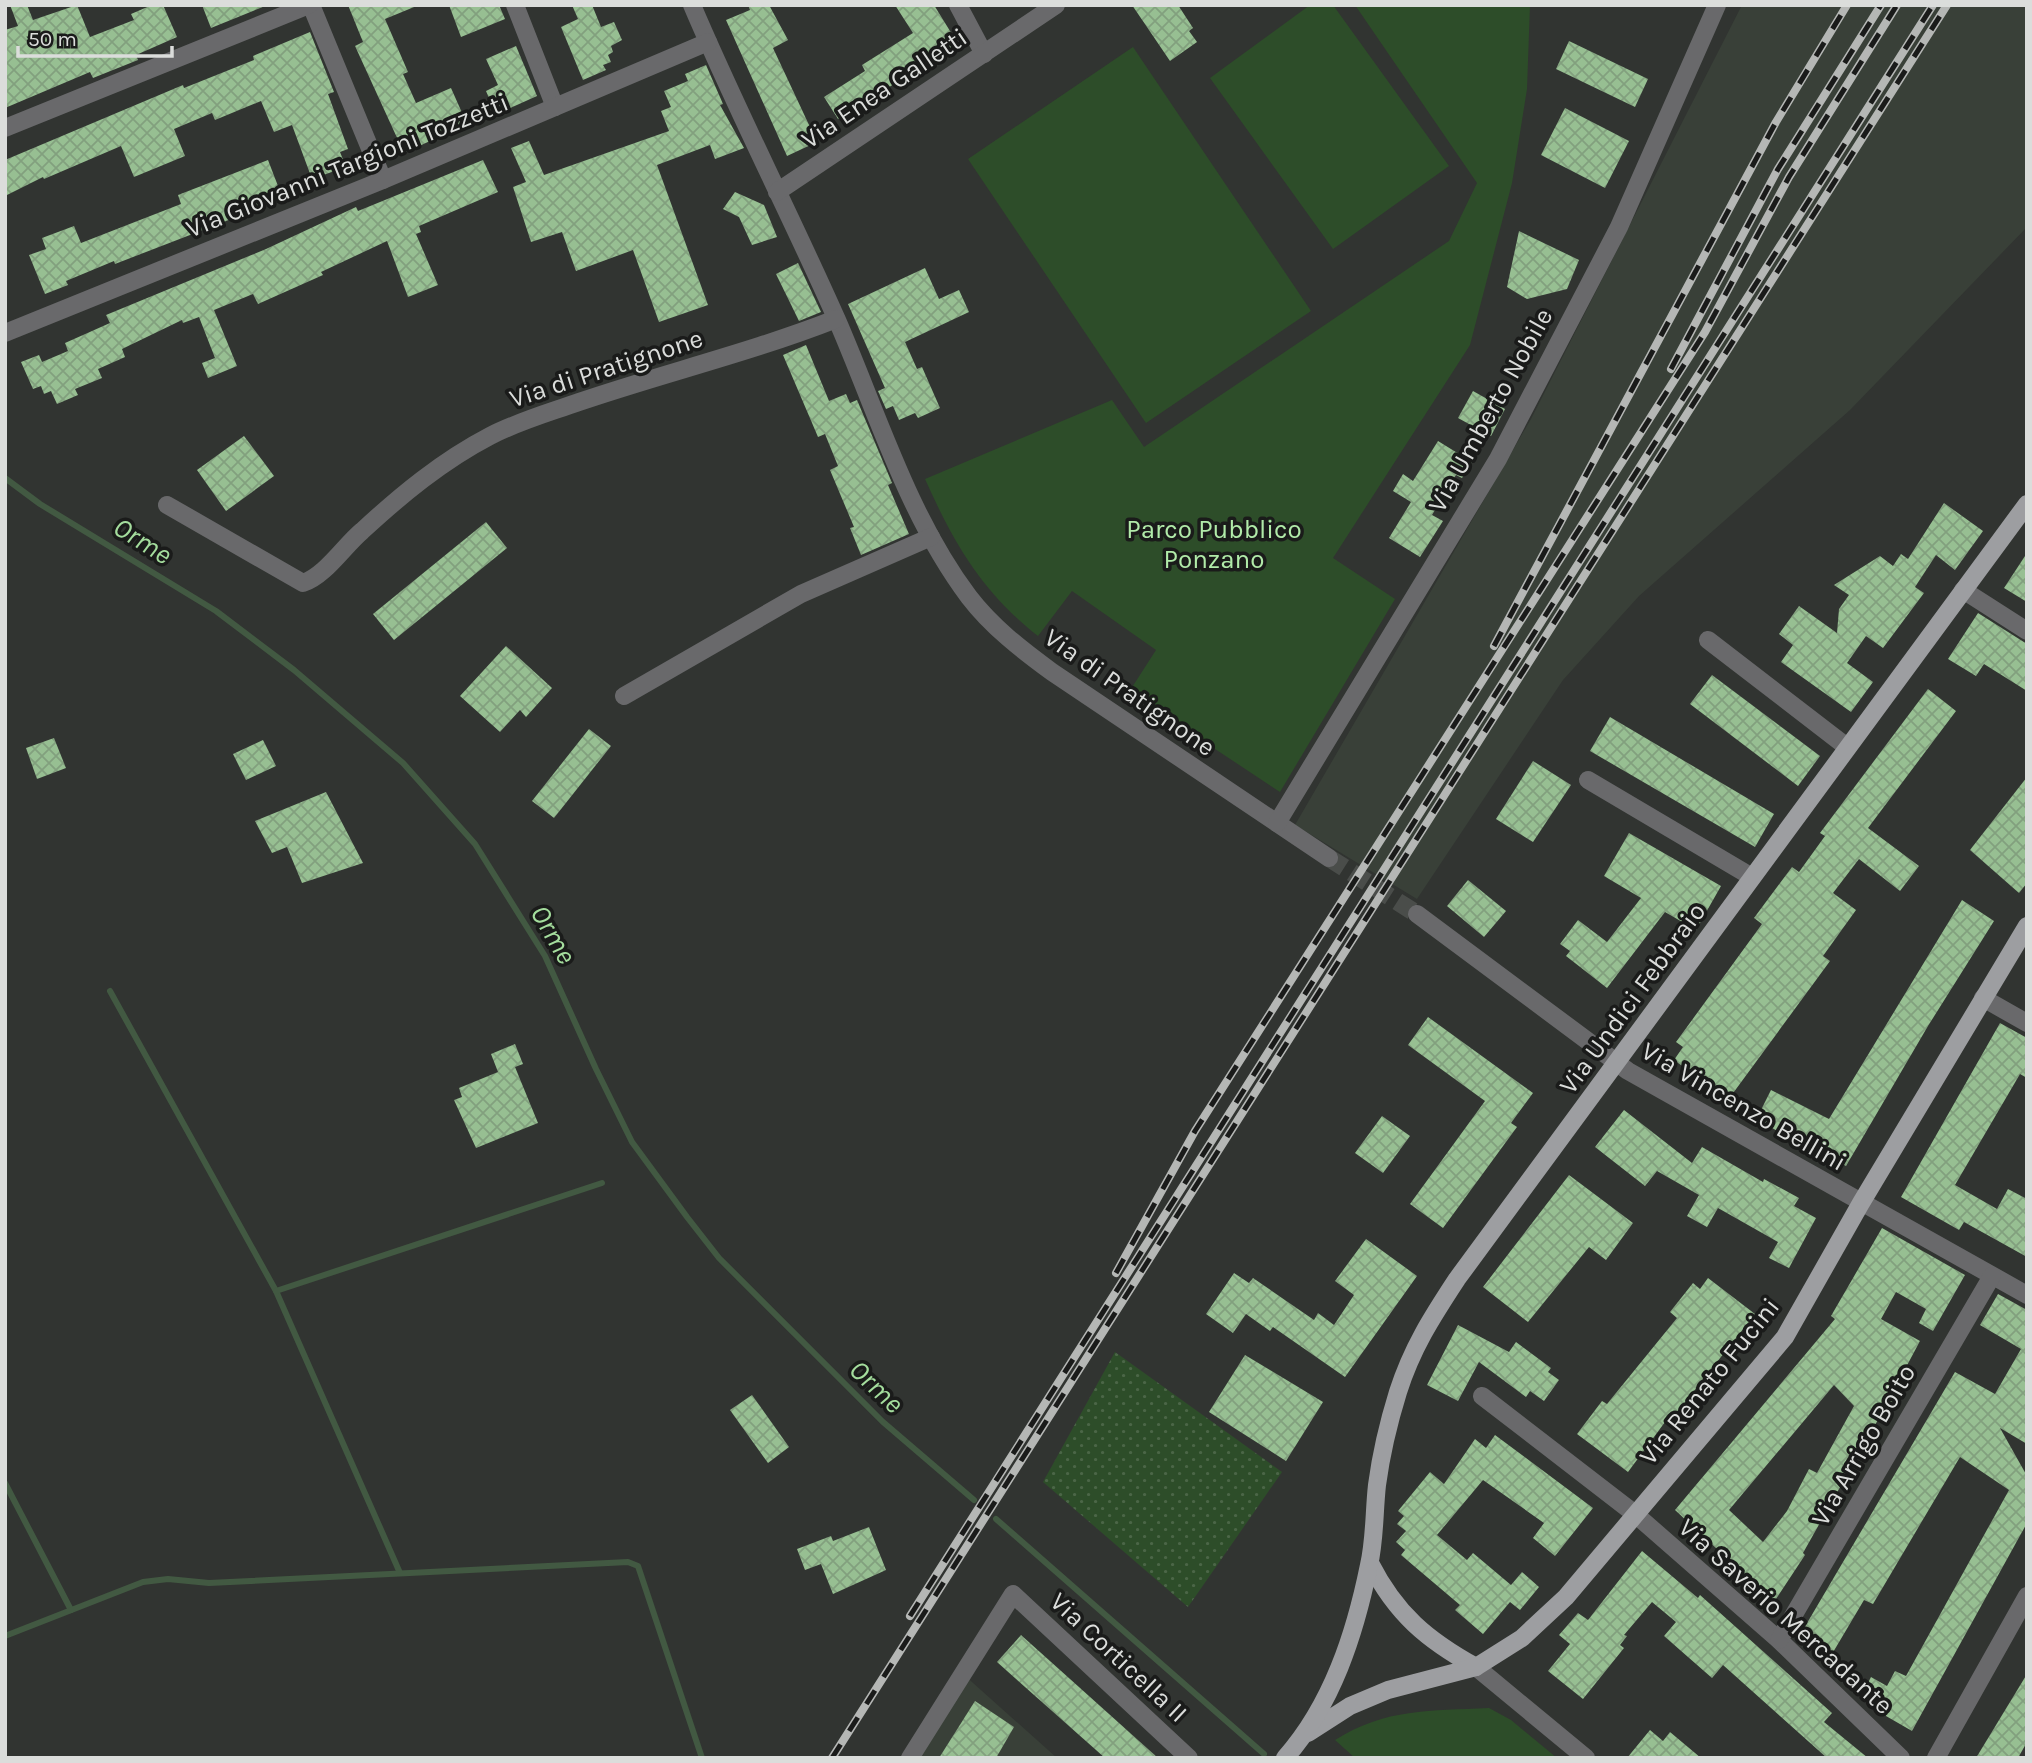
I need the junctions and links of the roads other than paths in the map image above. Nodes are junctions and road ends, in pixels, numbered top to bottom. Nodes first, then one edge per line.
1 (310, 5) edge
2 (514, 5) edge
3 (692, 5) edge
4 (958, 5) edge
5 (1056, 5) edge
6 (1717, 5) edge
7 (278, 11) edge
8 (708, 42) junction
9 (984, 54) junction
10 (555, 107) junction
11 (5, 128) edge
12 (383, 180) junction
13 (777, 192) junction
14 (836, 319) junction
15 (5, 333) edge
16 (2027, 504) edge
17 (167, 505) dead end
18 (932, 537) junction
19 (1963, 590) junction
20 (2027, 631) edge
21 (1708, 640) dead end
22 (624, 696) dead end
23 (1847, 747) junction
24 (1588, 780) dead end
25 (1277, 823) junction
26 (1329, 858) tunnel mouth
27 (1752, 877) junction
28 (1417, 914) tunnel mouth
29 (2027, 926) edge
30 (1983, 998) junction
31 (2027, 1023) edge
32 (1617, 1064) junction
33 (1861, 1203) junction
34 (1992, 1276) junction
35 (2027, 1296) edge
36 (1482, 1396) dead end
37 (1635, 1514) junction
38 (1370, 1563) junction
39 (2027, 1596) edge
40 (1779, 1640) junction
41 (1476, 1667) junction
42 (1305, 1735) junction
43 (910, 1758) edge
44 (1189, 1758) edge
45 (1285, 1758) edge
46 (1586, 1758) edge
47 (1901, 1758) edge
48 (1936, 1758) edge

1 - 7 street
1 - 12 street
2 - 10 street
3 - 8 street, Via di Pratignone
4 - 9 street
5 - 9 street, Via Enea Galletti
6 - 25 street, Via Umberto Nobile
7 - 11 street
8 - 10 street, Via Giovanni Targioni Tozzetti
8 - 13 street, Via di Pratignone
9 - 13 street, Via Enea Galletti
10 - 12 street, Via Giovanni Targioni Tozzetti
12 - 15 street, Via Giovanni Targioni Tozzetti
13 - 14 street, Via di Pratignone
14 - 17 street, Via di Pratignone
14 - 18 street, Via di Pratignone
16 - 19 main road, Via Undici Febbraio
18 - 22 street
18 - 25 street, Via di Pratignone
19 - 20 street
19 - 23 main road, Via Undici Febbraio
21 - 23 street
23 - 27 main road, Via Undici Febbraio
24 - 27 street
25 - 26 street, Via di Pratignone
27 - 32 main road, Via Undici Febbraio
28 - 32 street, Via Vincenzo Bellini
29 - 30 main road, Via Renato Fucini
30 - 31 street
30 - 33 main road, Via Renato Fucini
32 - 33 street, Via Vincenzo Bellini
32 - 38 main road, Via Undici Febbraio
33 - 34 street, Via Vincenzo Bellini
33 - 37 main road, Via Renato Fucini
34 - 35 street, Via Vincenzo Bellini
34 - 40 street, Via Arrigo Boito
36 - 37 street, Via Saverio Mercadante
37 - 40 street, Via Saverio Mercadante
37 - 41 main road, Via Renato Fucini
38 - 41 main road
38 - 42 main road, Via Undici Febbraio
39 - 48 street
40 - 47 street, Via Saverio Mercadante
41 - 42 main road, Via Renato Fucini
41 - 46 street
42 - 45 main road
43 - 44 street, Via Corticella II

